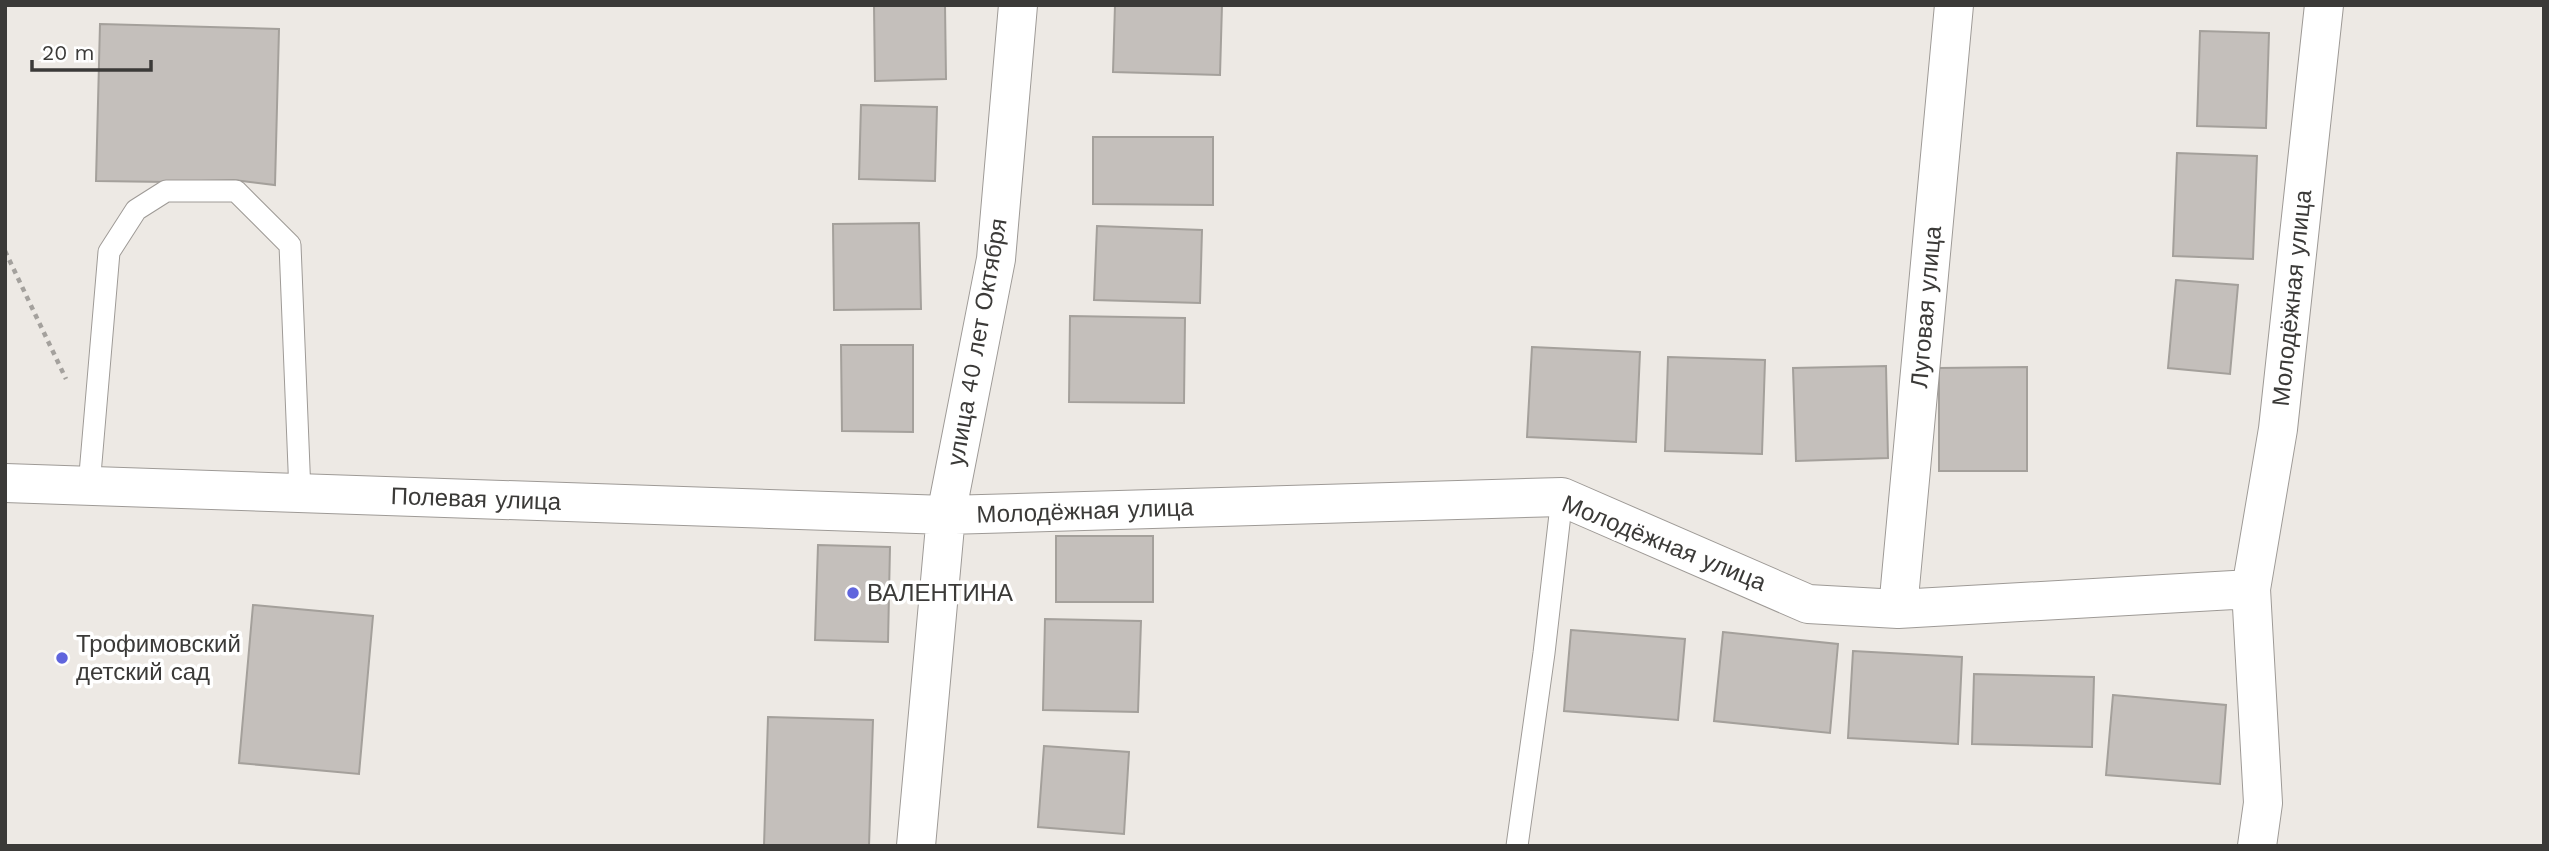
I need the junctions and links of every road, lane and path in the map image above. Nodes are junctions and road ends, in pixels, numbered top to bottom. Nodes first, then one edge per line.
1 (1018, 5) edge
2 (1954, 5) edge
3 (2324, 5) edge
4 (5, 250) edge
5 (93, 436) junction
6 (5, 483) edge
7 (89, 486) junction
8 (299, 493) junction
9 (1562, 497) junction
10 (946, 515) junction
11 (2251, 589) junction
12 (1898, 609) junction
13 (916, 846) edge
14 (1517, 846) edge
15 (2258, 846) edge

1 - 10 street, улица 40 лет Октября
2 - 12 street, Луговая улица
3 - 11 street, Молодёжная улица
4 - 5 path
5 - 7 lane
5 - 8 lane
6 - 7 street, Полевая улица
7 - 8 street, Полевая улица
8 - 10 street, Полевая улица
9 - 10 street, Молодёжная улица
9 - 12 street, Молодёжная улица
9 - 14 lane
10 - 13 street, улица 40 лет Октября
11 - 12 street, Молодёжная улица
11 - 15 street, Молодёжная улица

